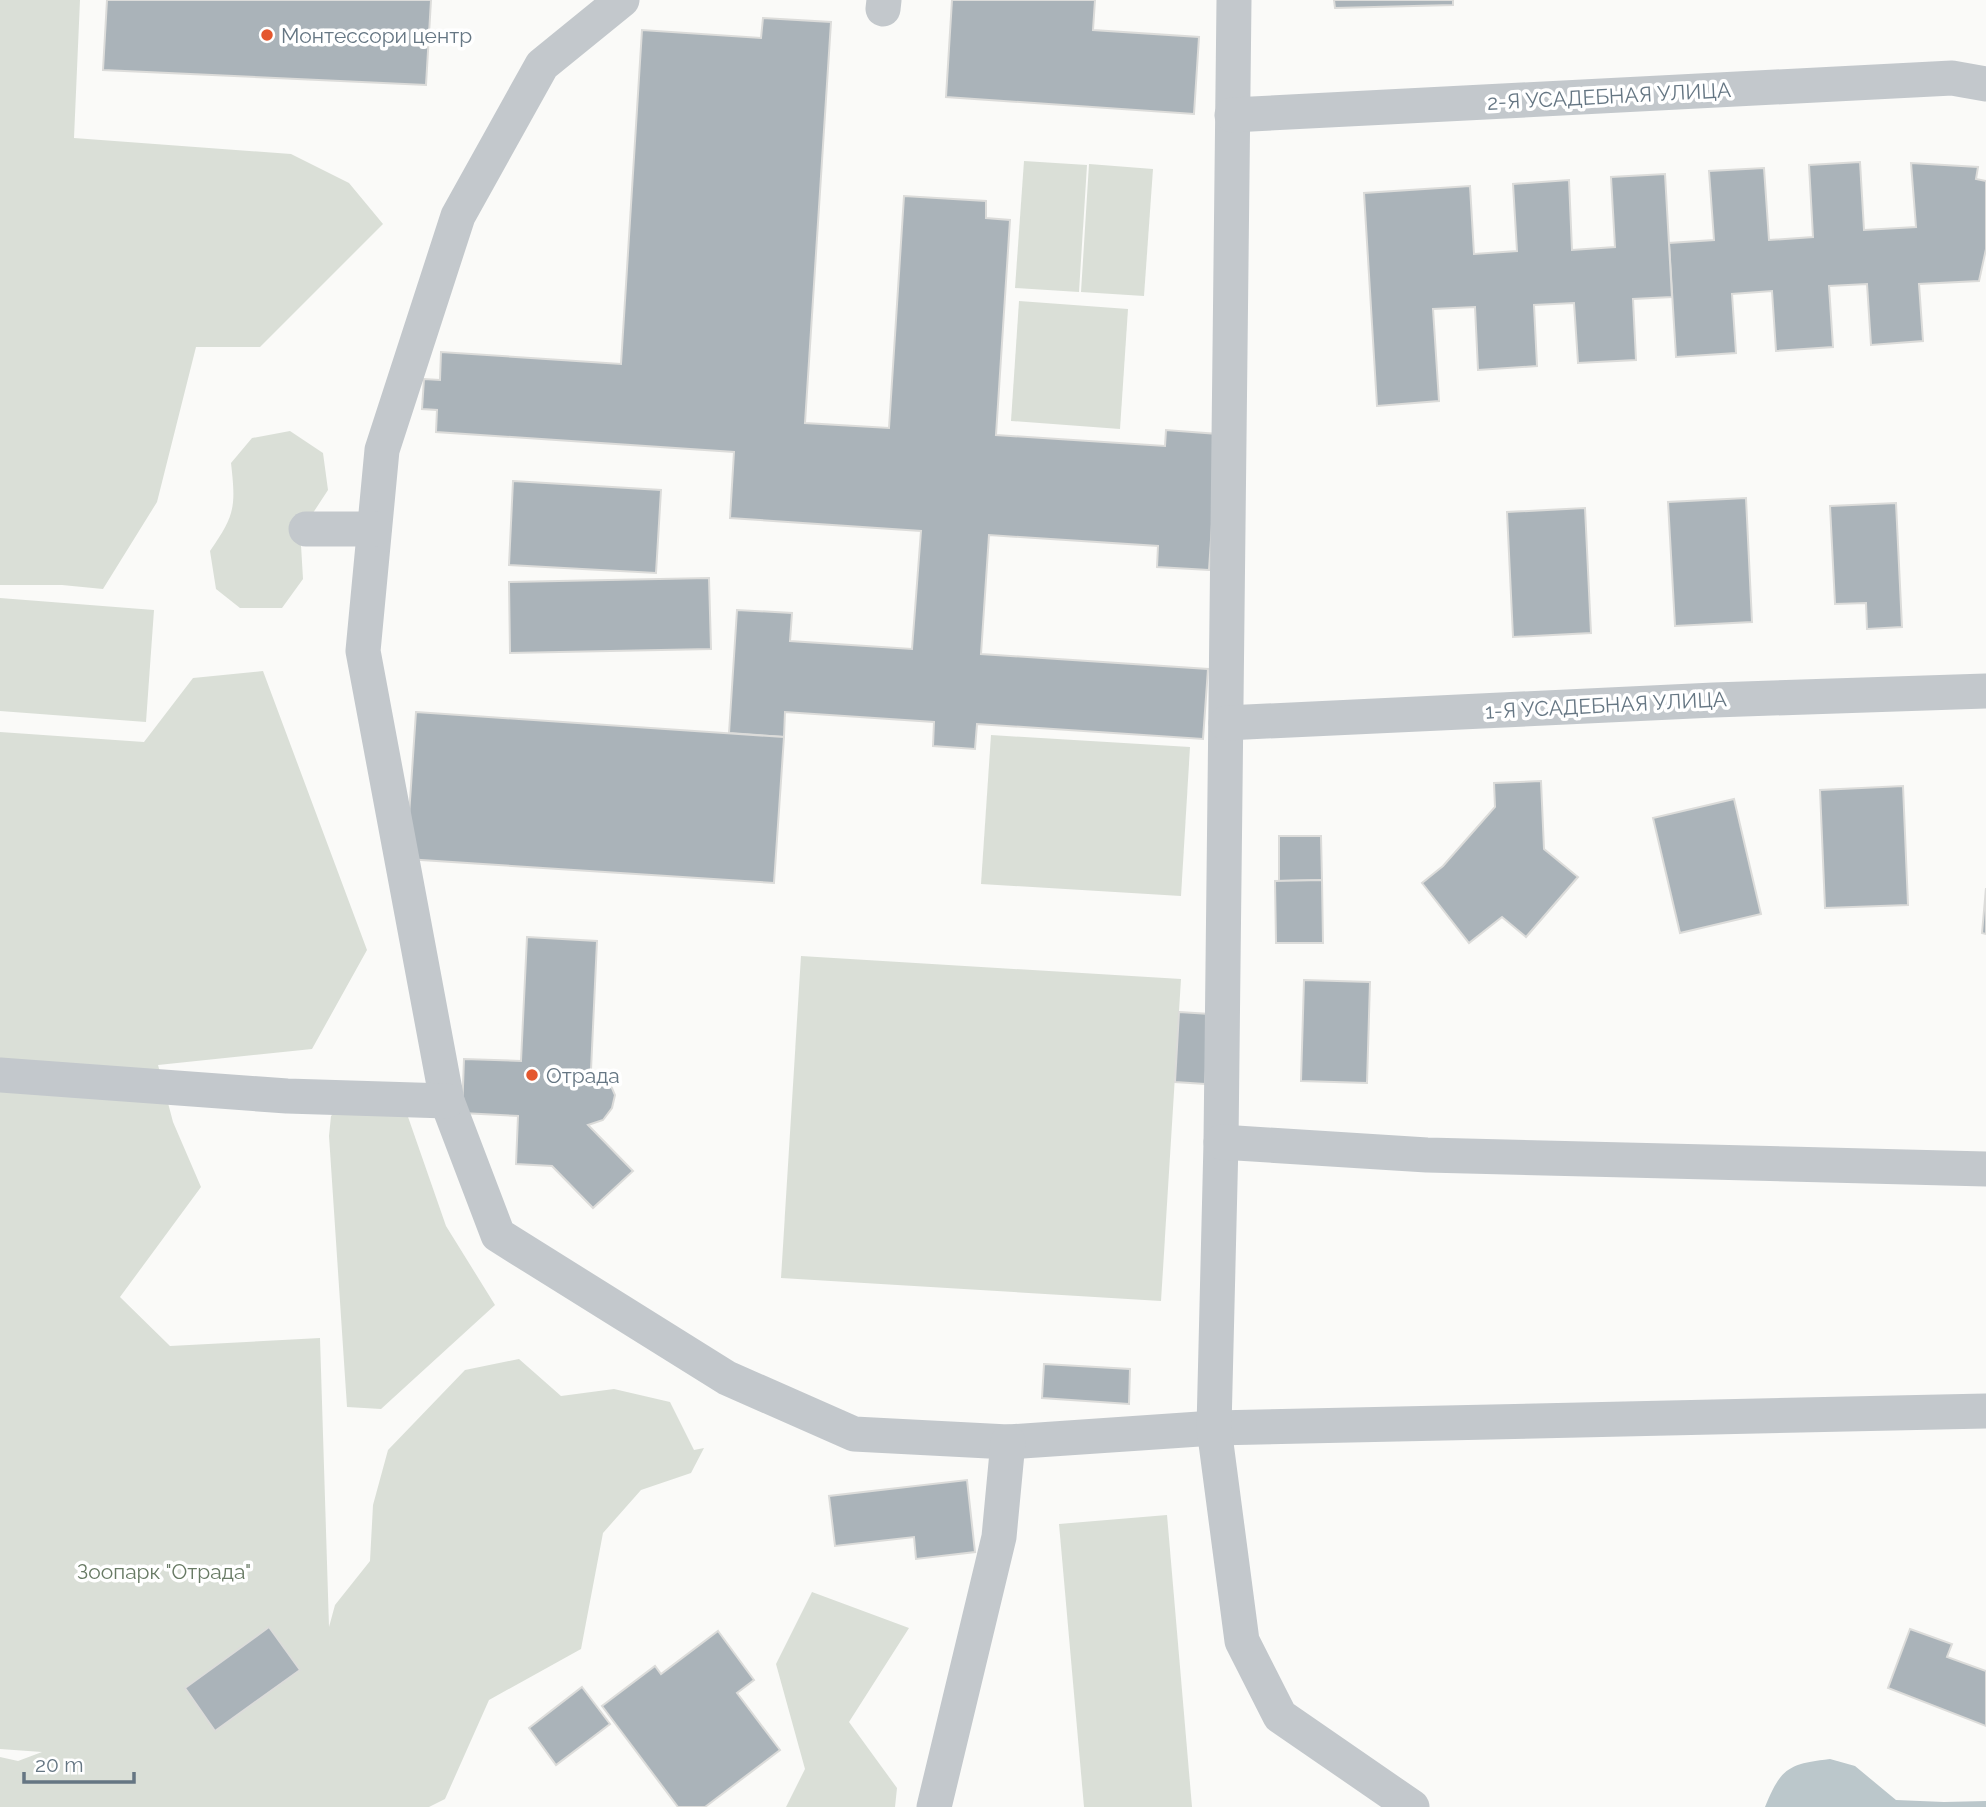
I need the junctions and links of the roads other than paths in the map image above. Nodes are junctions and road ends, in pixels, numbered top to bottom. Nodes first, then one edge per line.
1 (622, 0) edge
2 (1234, 0) edge
3 (1986, 83) edge
4 (1233, 116) junction
5 (374, 528) junction
6 (306, 529) dead end
7 (1986, 691) edge
8 (1226, 723) junction
9 (0, 1075) edge
10 (447, 1101) junction
11 (1221, 1142) junction
12 (1986, 1169) edge
13 (1986, 1411) edge
14 (1214, 1428) junction
15 (1007, 1442) junction
16 (934, 1807) edge
17 (1412, 1807) edge

1 - 5 street
2 - 4 street
3 - 4 street, 2-Я УСАДЕБНАЯ УЛИЦА
4 - 8 street
5 - 6 street
5 - 10 street
7 - 8 street, 1-Я УСАДЕБНАЯ УЛИЦА
8 - 11 street
9 - 10 street
10 - 15 street
11 - 12 street
11 - 14 street
13 - 14 street
14 - 15 street
14 - 17 street
15 - 16 street

